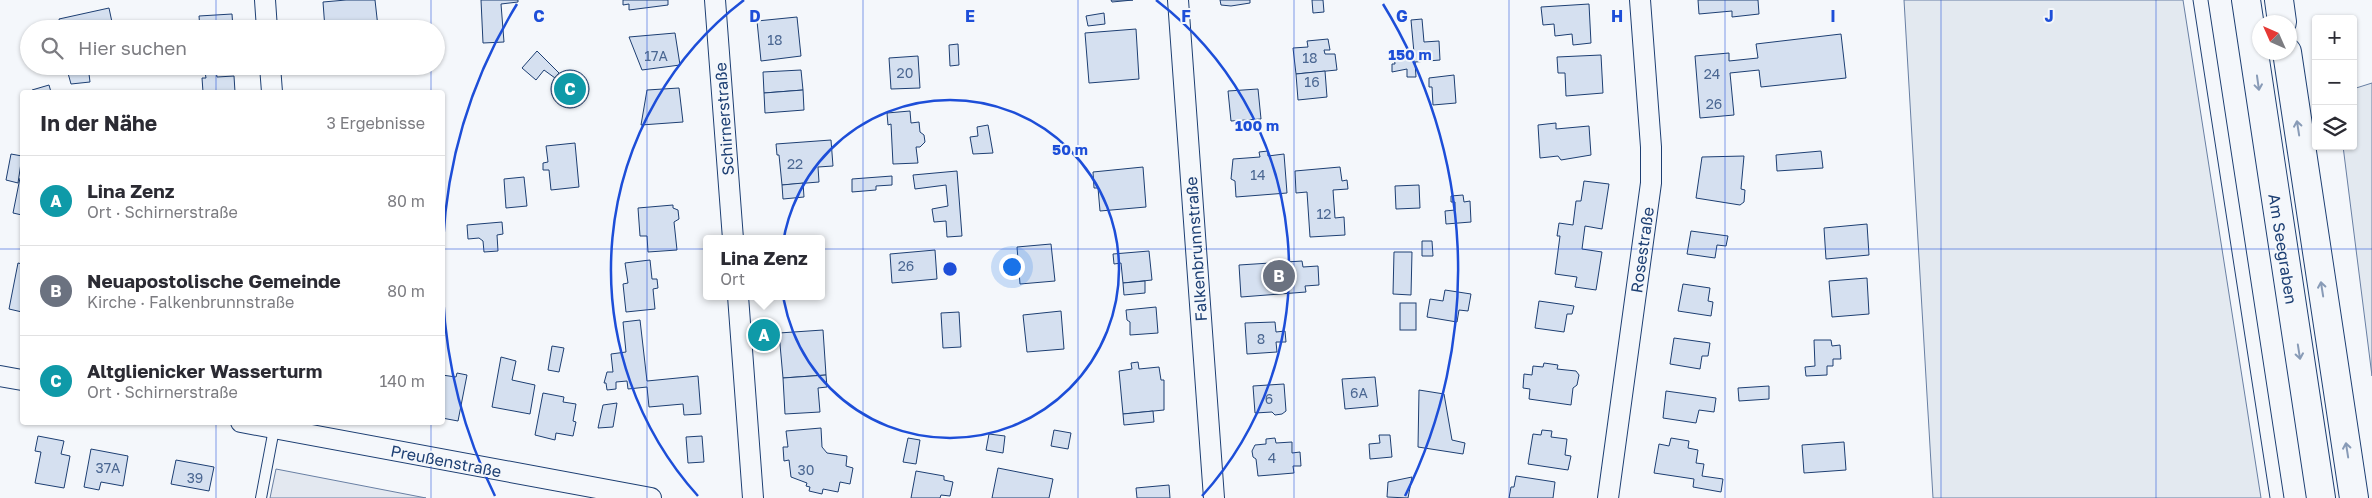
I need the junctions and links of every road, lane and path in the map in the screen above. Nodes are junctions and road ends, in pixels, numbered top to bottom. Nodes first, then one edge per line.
1 (265, 0) edge
2 (715, 0) edge
3 (1178, 0) edge
4 (1640, 0) edge
5 (2246, 0) edge
6 (2279, 0) edge
7 (2281, 15) edge
8 (266, 20) edge
9 (2288, 60) edge
10 (271, 75) edge
11 (272, 90) edge
12 (734, 235) edge
13 (738, 300) edge
14 (0, 376) edge
15 (20, 380) edge
16 (255, 425) edge
17 (295, 427) edge
18 (274, 429) junction
19 (261, 498) edge
20 (651, 498) edge
21 (753, 498) edge
22 (1214, 498) edge
23 (1608, 498) edge
24 (2321, 498) edge
25 (2354, 498) edge

1 - 8 street
2 - 12 street, Schirnerstraße
3 - 22 street, Falkenbrunnstraße
4 - 23 street, Rosestraße
5 -> 24 main road, Am Seegraben
6 - 7 main road
25 -> 9 main road, Am Seegraben
10 - 11 street
13 - 21 street
14 - 15 street
16 - 18 street, Preußenstraße
17 - 18 street, Preußenstraße
17 - 20 street, Preußenstraße
18 - 19 lane

